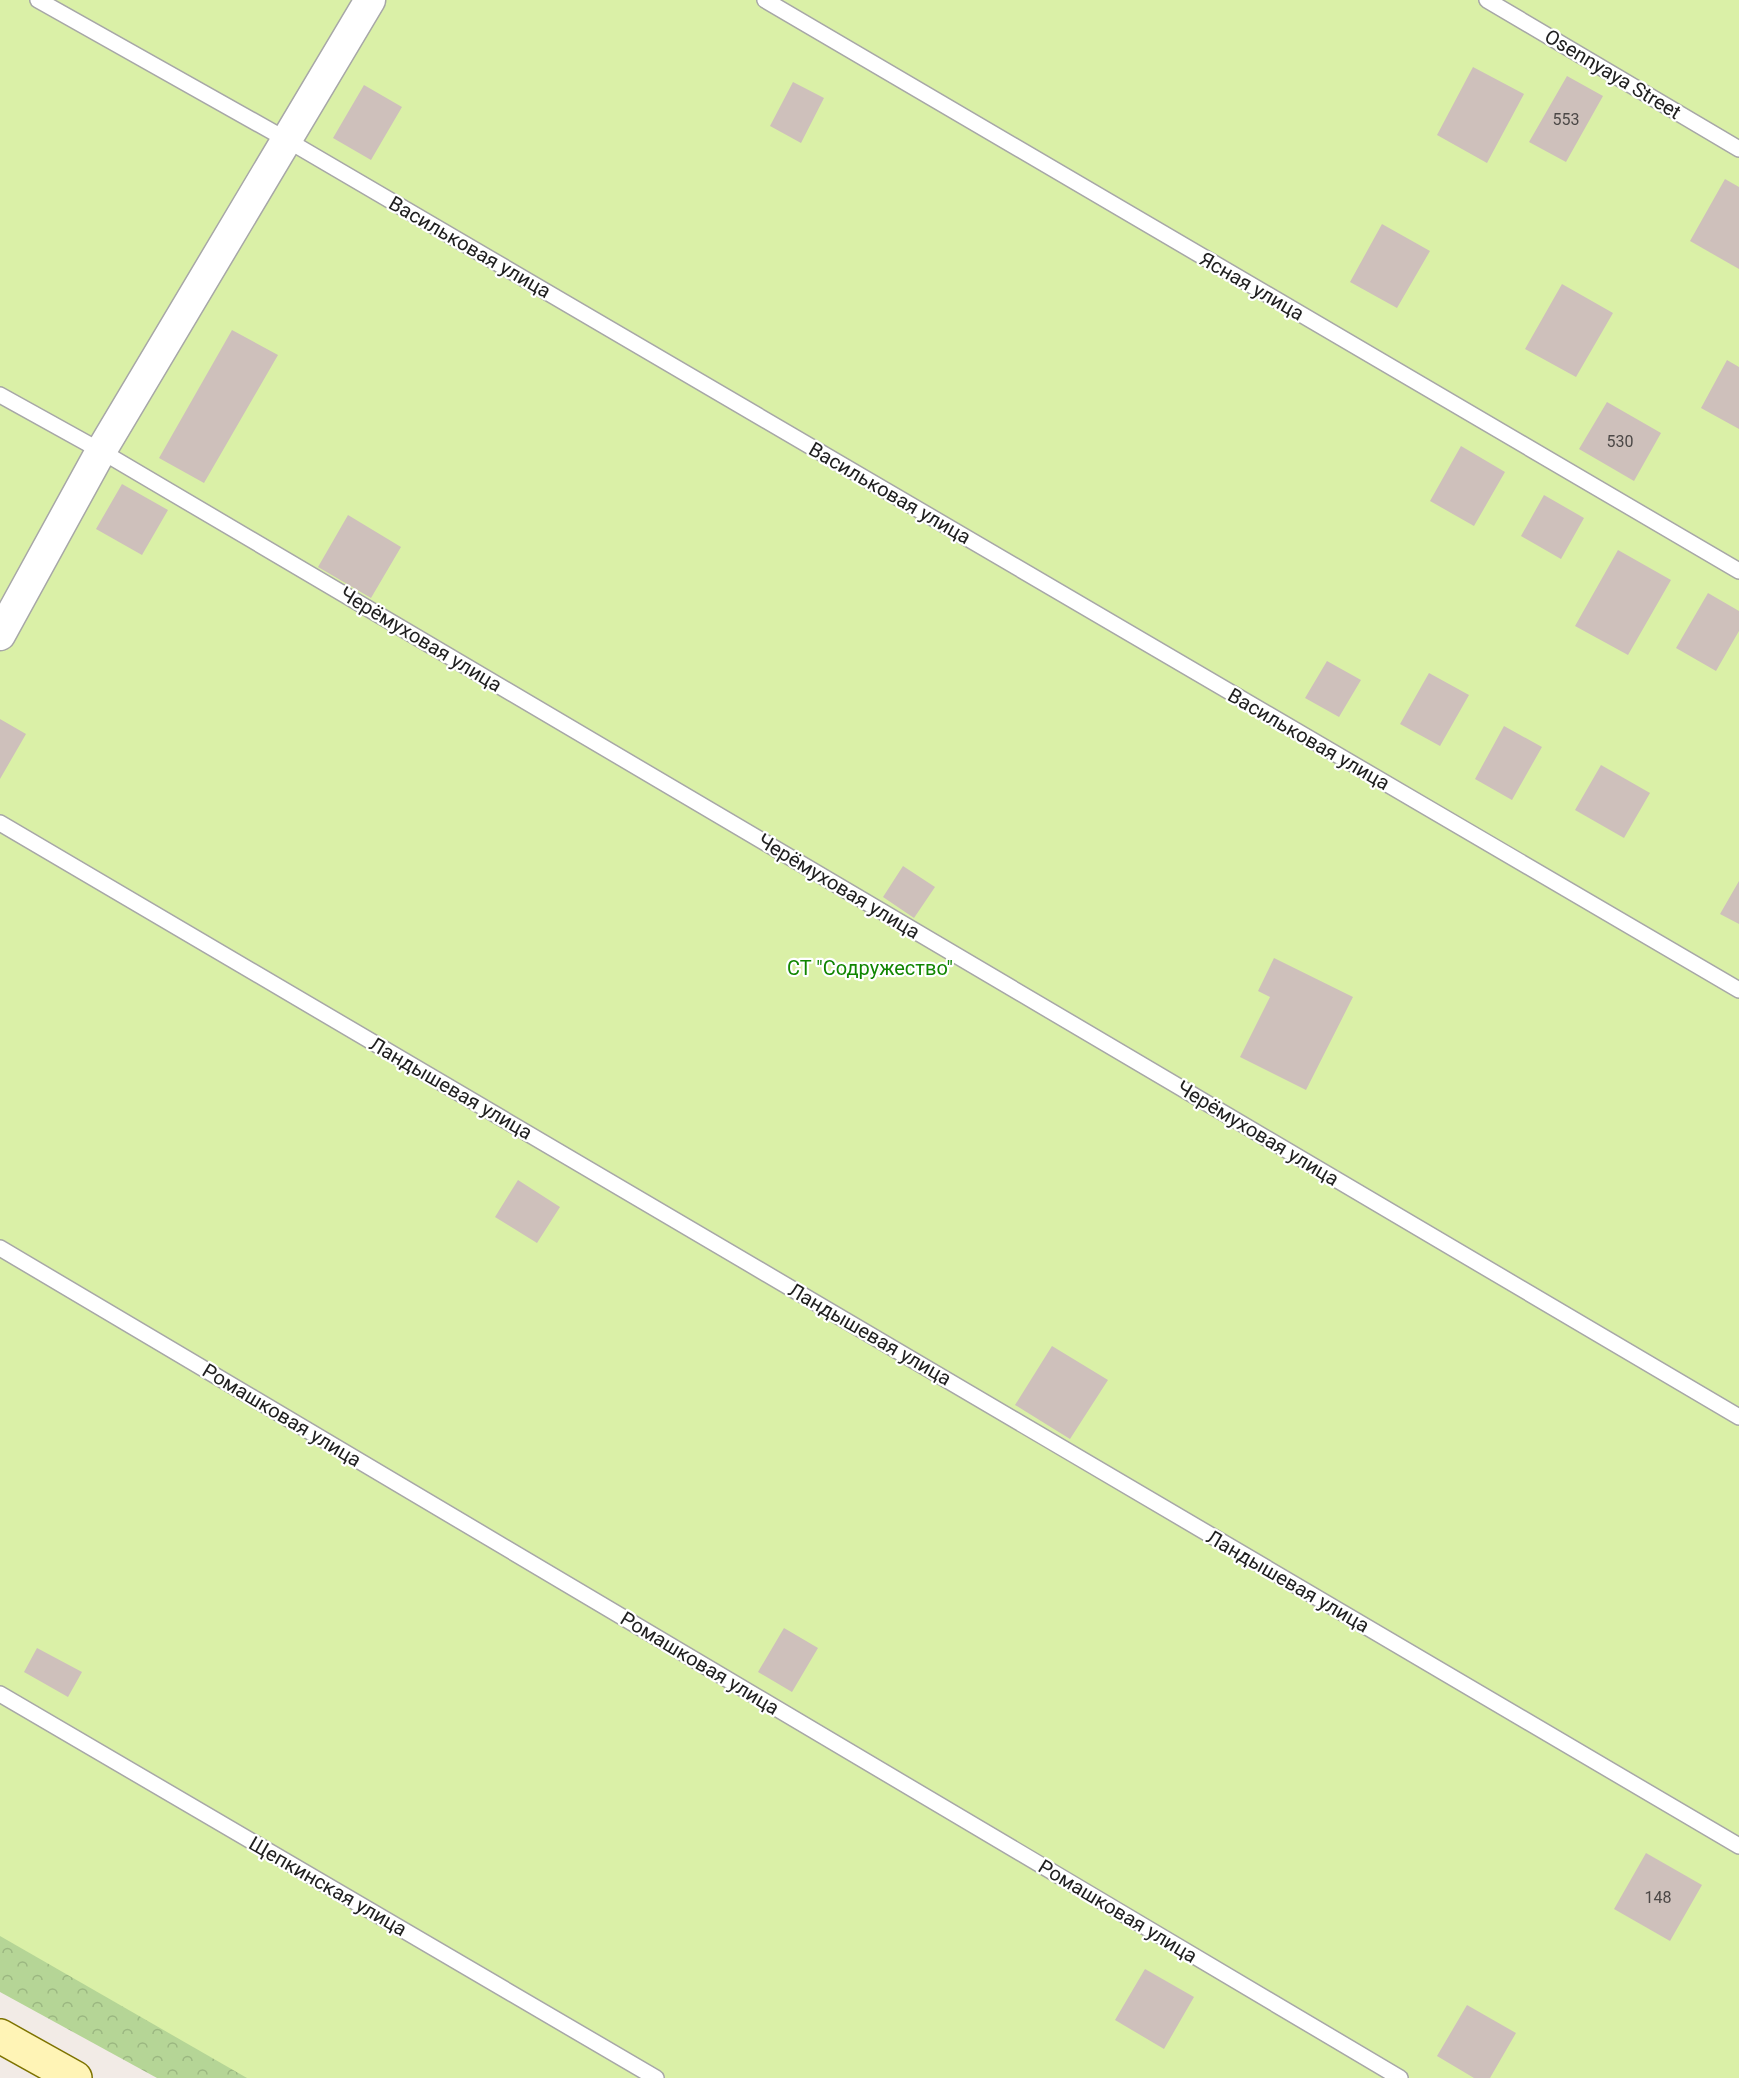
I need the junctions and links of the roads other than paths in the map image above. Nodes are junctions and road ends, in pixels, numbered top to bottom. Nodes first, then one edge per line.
1 (38, 0) edge
2 (370, 0) edge
3 (765, 0) edge
4 (1487, 0) edge
5 (287, 140) junction
6 (1739, 149) edge
7 (0, 395) edge
8 (101, 451) junction
9 (1739, 572) edge
10 (0, 635) edge
11 (0, 822) edge
12 (1739, 990) edge
13 (0, 1248) edge
14 (1739, 1417) edge
15 (0, 1694) edge
16 (1739, 1846) edge
17 (0, 2036) edge
18 (75, 2078) edge
19 (656, 2078) edge
20 (1400, 2078) edge

1 - 5 lane, Васильковая улица
2 - 5 street
3 - 9 lane, Ясная улица
4 - 6 lane, Osennyaya Street
5 - 8 street
5 - 12 lane, Васильковая улица
7 - 8 lane, Черёмуховая улица
8 - 10 street
8 - 14 lane, Черёмуховая улица
11 - 16 lane, Ландышевая улица
13 - 20 lane, Ромашковая улица
15 - 19 lane, Щепкинская улица
17 - 18 main road

